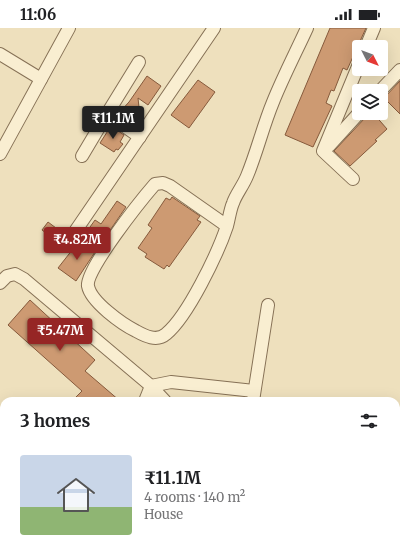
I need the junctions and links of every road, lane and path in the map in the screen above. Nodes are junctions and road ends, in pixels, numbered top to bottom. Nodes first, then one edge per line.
1 (69, 28) edge
2 (214, 28) edge
3 (307, 28) edge
4 (374, 28) edge
5 (369, 40) edge
6 (0, 54) edge
7 (139, 62) dead end
8 (400, 70) edge
9 (354, 76) edge
10 (41, 79) junction
11 (387, 84) edge
12 (107, 114) junction
13 (353, 120) edge
14 (140, 137) junction
15 (2, 147) edge
16 (324, 151) junction
17 (82, 156) dead end
18 (353, 179) dead end
19 (227, 226) junction
20 (72, 236) dead end
21 (0, 283) edge
22 (268, 305) dead end
23 (171, 382) junction
24 (152, 386) junction
25 (254, 396) edge
26 (147, 397) edge
27 (163, 397) edge
28 (168, 397) edge

1 - 10 street
2 - 14 street
3 - 19 street
4 - 5 street
6 - 10 street
7 - 12 street
8 - 11 street
9 - 16 street
10 - 15 street
12 - 14 street
12 - 17 street
13 - 16 street
14 - 20 street
16 - 18 street
19 - 19 street
21 - 24 street
22 - 25 street
23 - 24 street
23 - 25 street
23 - 28 street
24 - 26 street
24 - 27 street

